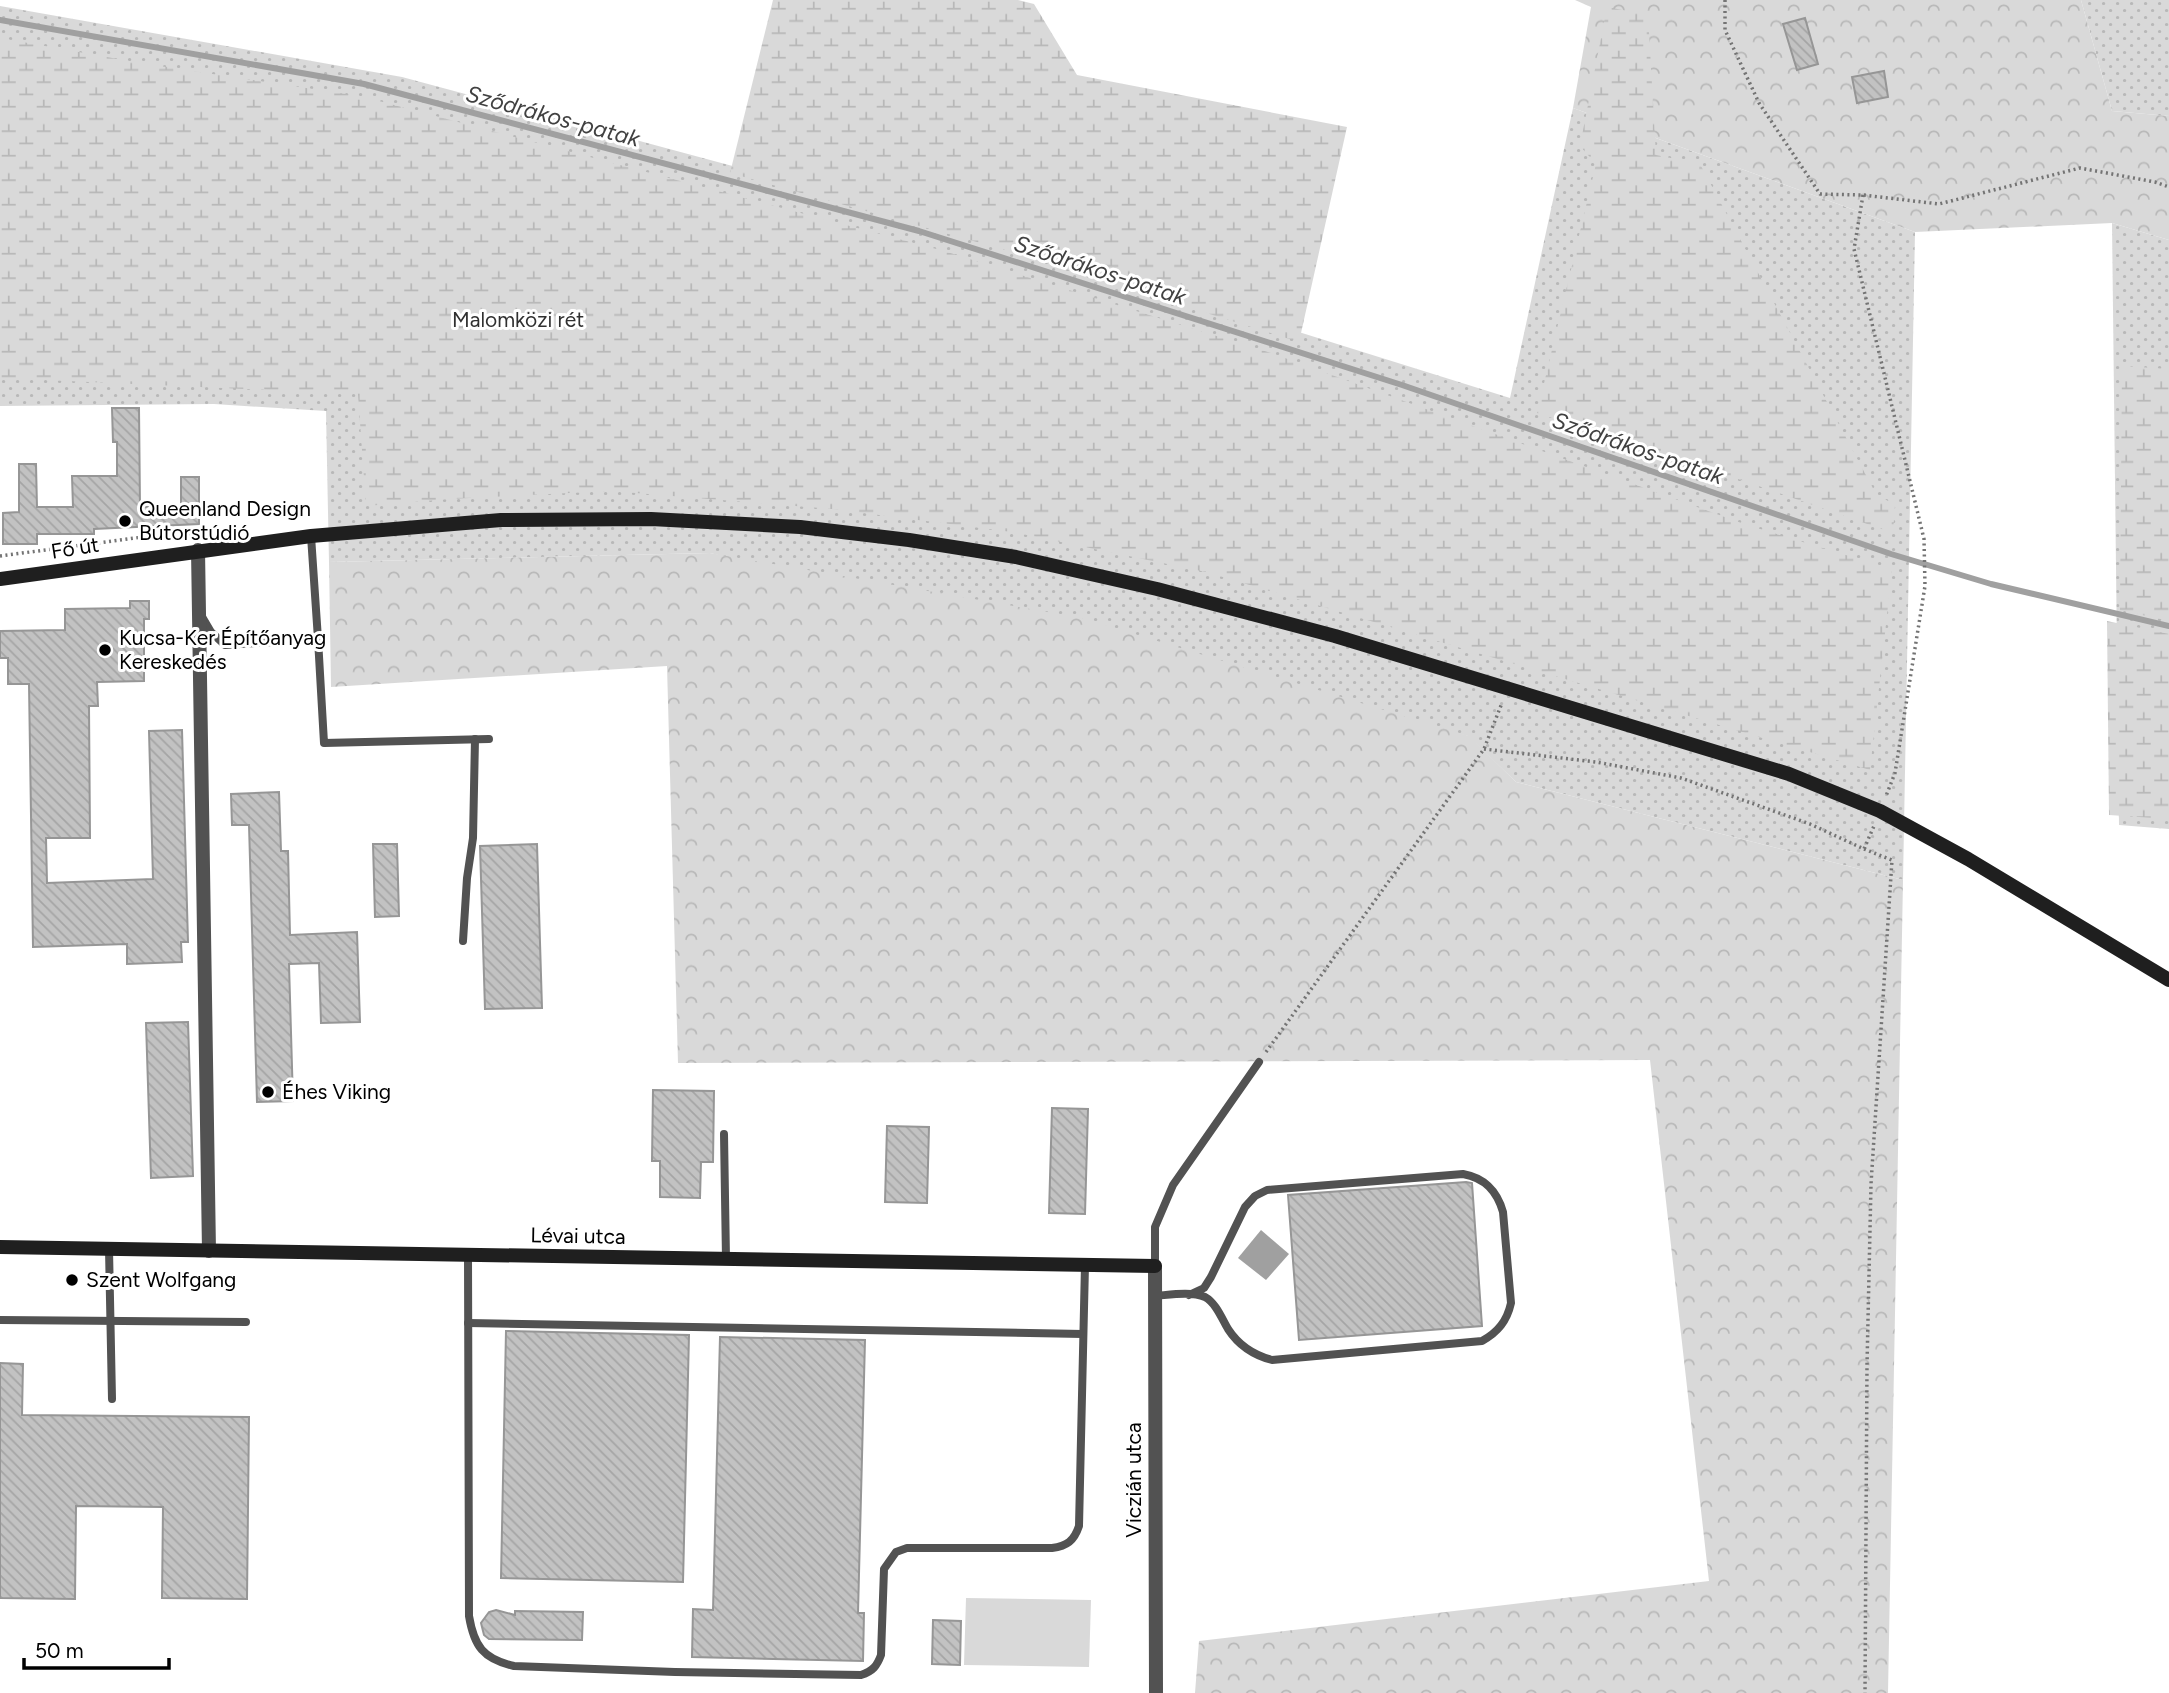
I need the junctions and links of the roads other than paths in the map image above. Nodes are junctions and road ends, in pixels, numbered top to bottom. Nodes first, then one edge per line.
1 (311, 536) junction
2 (193, 551) junction
3 (0, 579) edge
4 (199, 611) junction
5 (318, 639) junction
6 (475, 739) junction
7 (489, 739) dead end
8 (463, 942) dead end
9 (2169, 980) edge
10 (1259, 1062) road end
11 (724, 1134) dead end
12 (0, 1247) edge
13 (109, 1249) junction
14 (209, 1251) junction
15 (468, 1255) junction
16 (726, 1259) junction
17 (1085, 1265) junction
18 (1154, 1266) junction
19 (1189, 1295) junction
20 (1154, 1296) junction
21 (0, 1320) edge
22 (110, 1321) junction
23 (246, 1322) dead end
24 (468, 1323) junction
25 (1083, 1334) junction
26 (112, 1399) dead end
27 (1156, 1693) edge

1 - 2 main road, Fő út
1 - 5 lane
1 - 9 main road, Fő út
2 - 3 main road, Fő út
2 - 4 street
4 - 5 lane
4 - 14 street
5 - 6 lane
6 - 7 lane
6 - 8 lane
10 - 18 lane
11 - 16 lane
12 - 13 main road, Lévai utca
13 - 14 main road, Lévai utca
13 - 22 lane
14 - 15 main road, Lévai utca
15 - 16 main road, Lévai utca
15 - 24 lane
16 - 17 main road, Lévai utca
17 - 18 main road, Lévai utca
17 - 25 lane
18 - 20 street, Viczián utca
19 - 19 lane
19 - 20 lane
20 - 27 street, Viczián utca
21 - 22 lane
22 - 23 lane
22 - 26 lane
24 - 25 lane
24 - 25 lane

